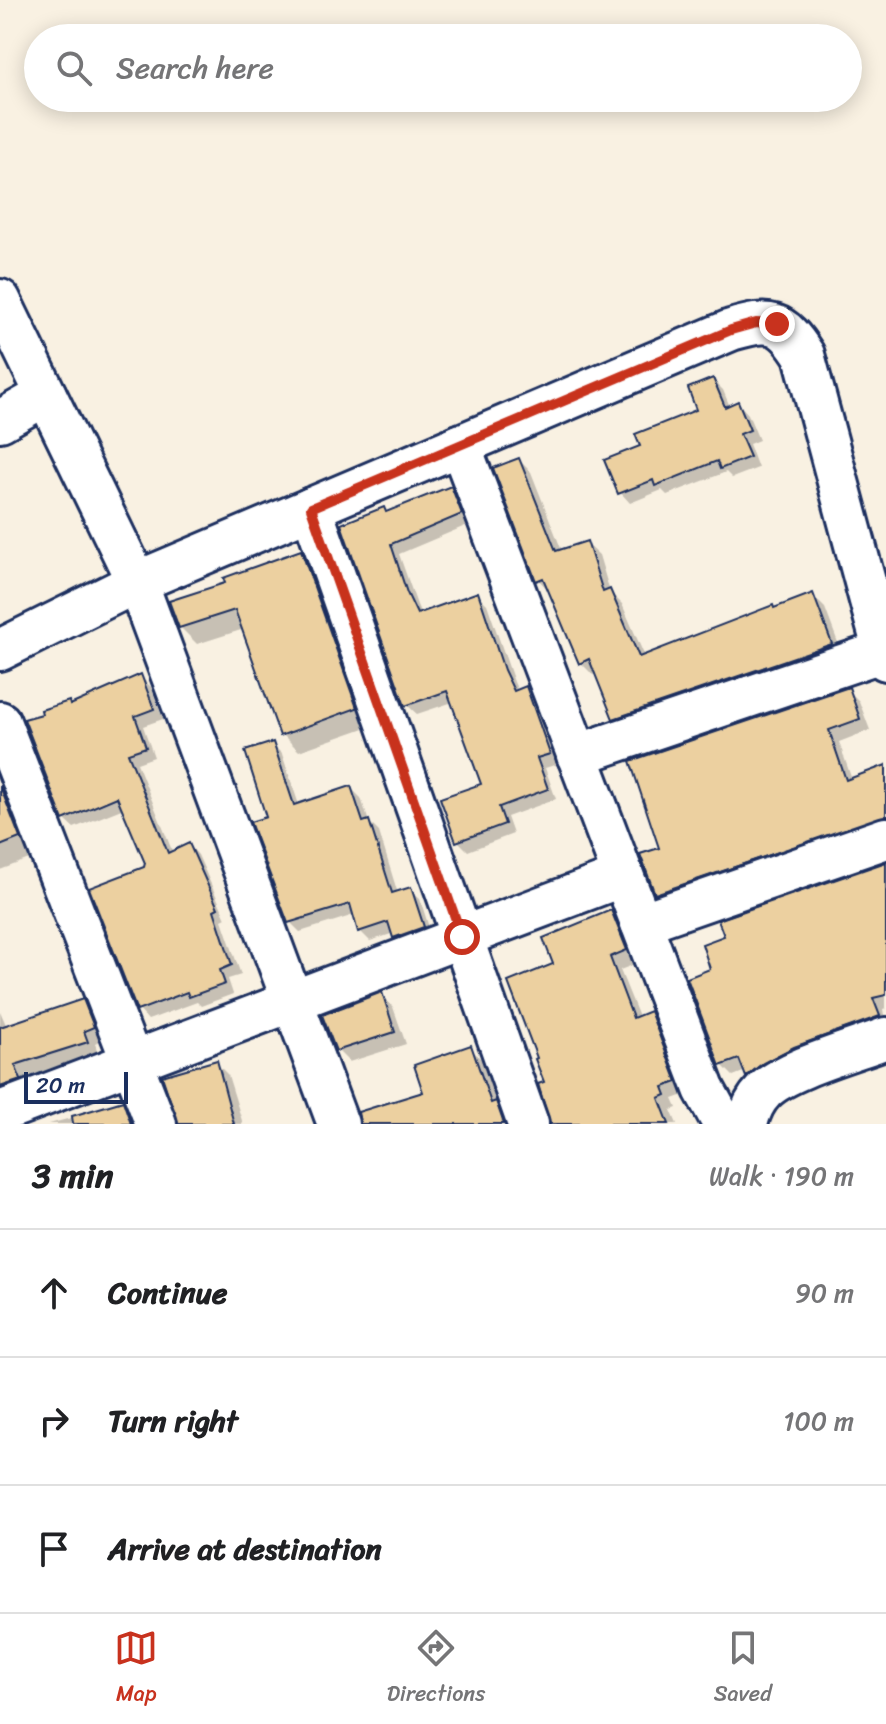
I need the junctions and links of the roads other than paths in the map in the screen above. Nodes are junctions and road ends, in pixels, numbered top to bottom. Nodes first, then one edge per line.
1 (0, 300) edge
2 (46, 395) junction
3 (0, 421) edge
4 (460, 445) junction
5 (311, 508) junction
6 (137, 582) junction
7 (0, 650) edge
8 (885, 655) edge
9 (0, 722) edge
10 (577, 755) junction
11 (886, 838) edge
12 (623, 876) junction
13 (641, 923) junction
14 (462, 937) junction
15 (293, 1001) junction
16 (886, 1038) edge
17 (132, 1062) junction
18 (0, 1112) edge
19 (156, 1124) edge
20 (338, 1124) edge
21 (528, 1124) edge
22 (729, 1124) edge
23 (747, 1124) edge

1 - 2 street
2 - 3 street
2 - 6 street
4 - 5 street
4 - 8 street
4 - 10 street
5 - 6 street
5 - 14 street
6 - 7 street
6 - 15 street
8 - 10 street
9 - 17 street
10 - 12 street
11 - 13 street
12 - 13 street
12 - 14 street
13 - 22 street
14 - 15 street
14 - 21 street
15 - 17 street
15 - 20 street
16 - 23 street
17 - 18 street
17 - 19 street

